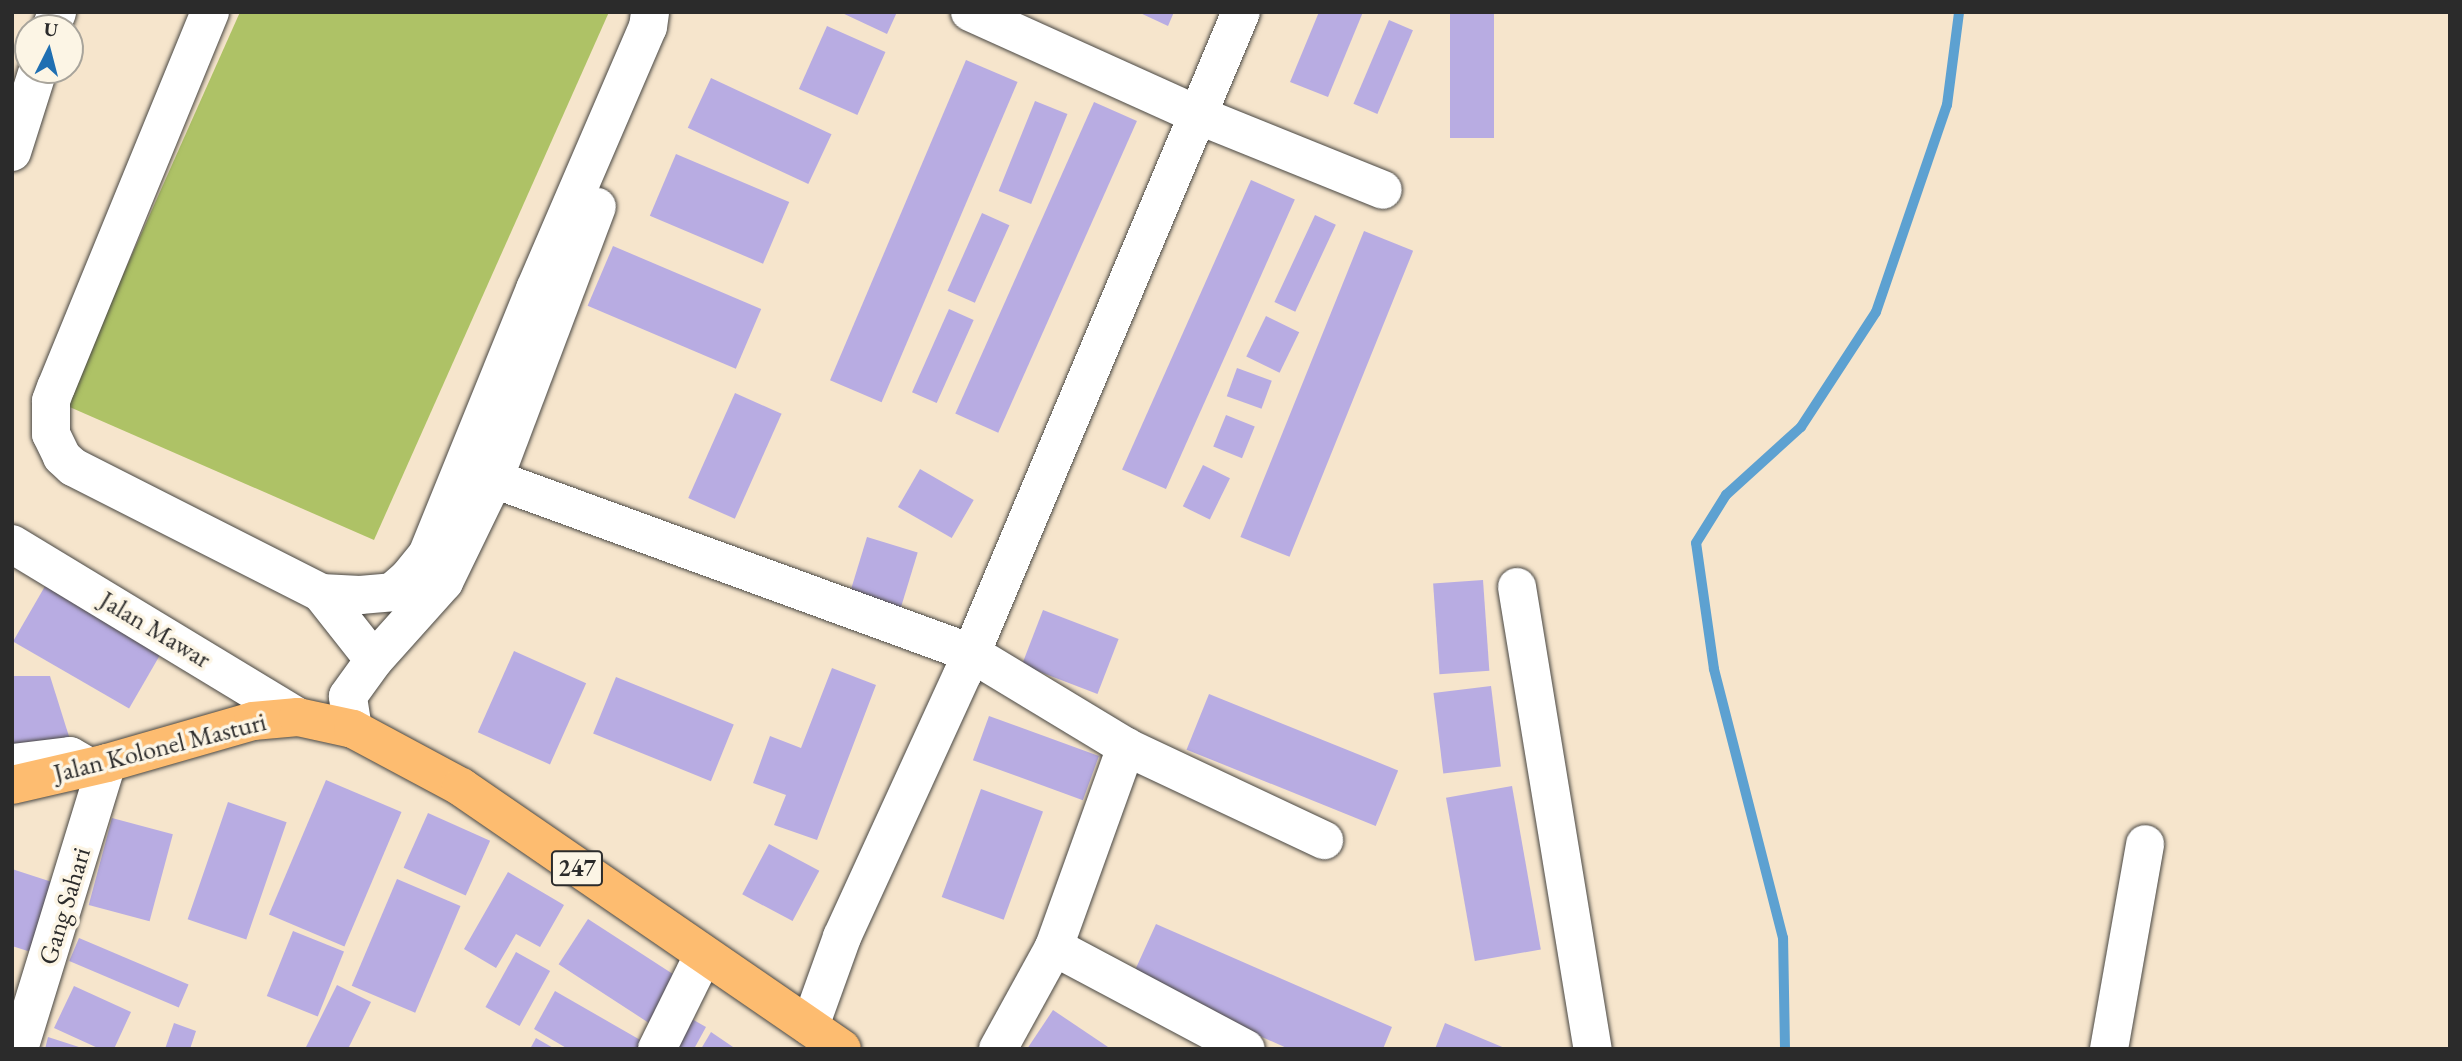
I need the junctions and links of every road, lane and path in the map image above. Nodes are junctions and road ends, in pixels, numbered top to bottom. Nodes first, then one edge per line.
1 (210, 12) edge
2 (650, 12) edge
3 (671, 12) edge
4 (970, 12) edge
5 (1241, 12) edge
6 (34, 84) edge
7 (1200, 116) junction
8 (12, 152) edge
9 (1383, 190) dead end
10 (494, 479) junction
11 (16, 550) edge
12 (1517, 587) dead end
13 (321, 593) junction
14 (971, 653) junction
15 (374, 660) junction
16 (298, 717) junction
17 (353, 729) junction
18 (1126, 747) junction
19 (12, 763) edge
20 (98, 765) junction
21 (12, 785) edge
22 (1324, 840) dead end
23 (2145, 845) dead end
24 (1054, 947) junction
25 (703, 956) junction
26 (810, 1026) junction
27 (19, 1049) edge
28 (657, 1049) edge
29 (842, 1049) edge
30 (998, 1049) edge
31 (1246, 1049) edge
32 (1593, 1049) edge
33 (2109, 1049) edge

1 - 13 street
2 - 13 street
3 - 10 street
4 - 7 street
5 - 7 street
6 - 8 street
7 - 9 street
7 - 14 street
10 - 14 street
10 - 15 street
11 - 16 street, Jalan Mawar
12 - 32 street
13 - 15 street
14 - 18 street
14 - 26 street
15 - 17 street
16 - 17 main road, Jalan Kolonel Masturi / 247
16 - 20 main road, Jalan Kolonel Masturi / 247
17 - 25 main road, Jalan Kolonel Masturi / 247
18 - 22 street
18 - 24 street
19 - 20 street
20 - 21 main road, Jalan Kolonel Masturi / 247
20 - 27 street, Gang Sahari
23 - 33 street
24 - 30 street
24 - 31 street
25 - 26 main road, Jalan Kolonel Masturi / 247
25 - 28 street
26 - 29 main road, Jalan Kolonel Masturi / 247

